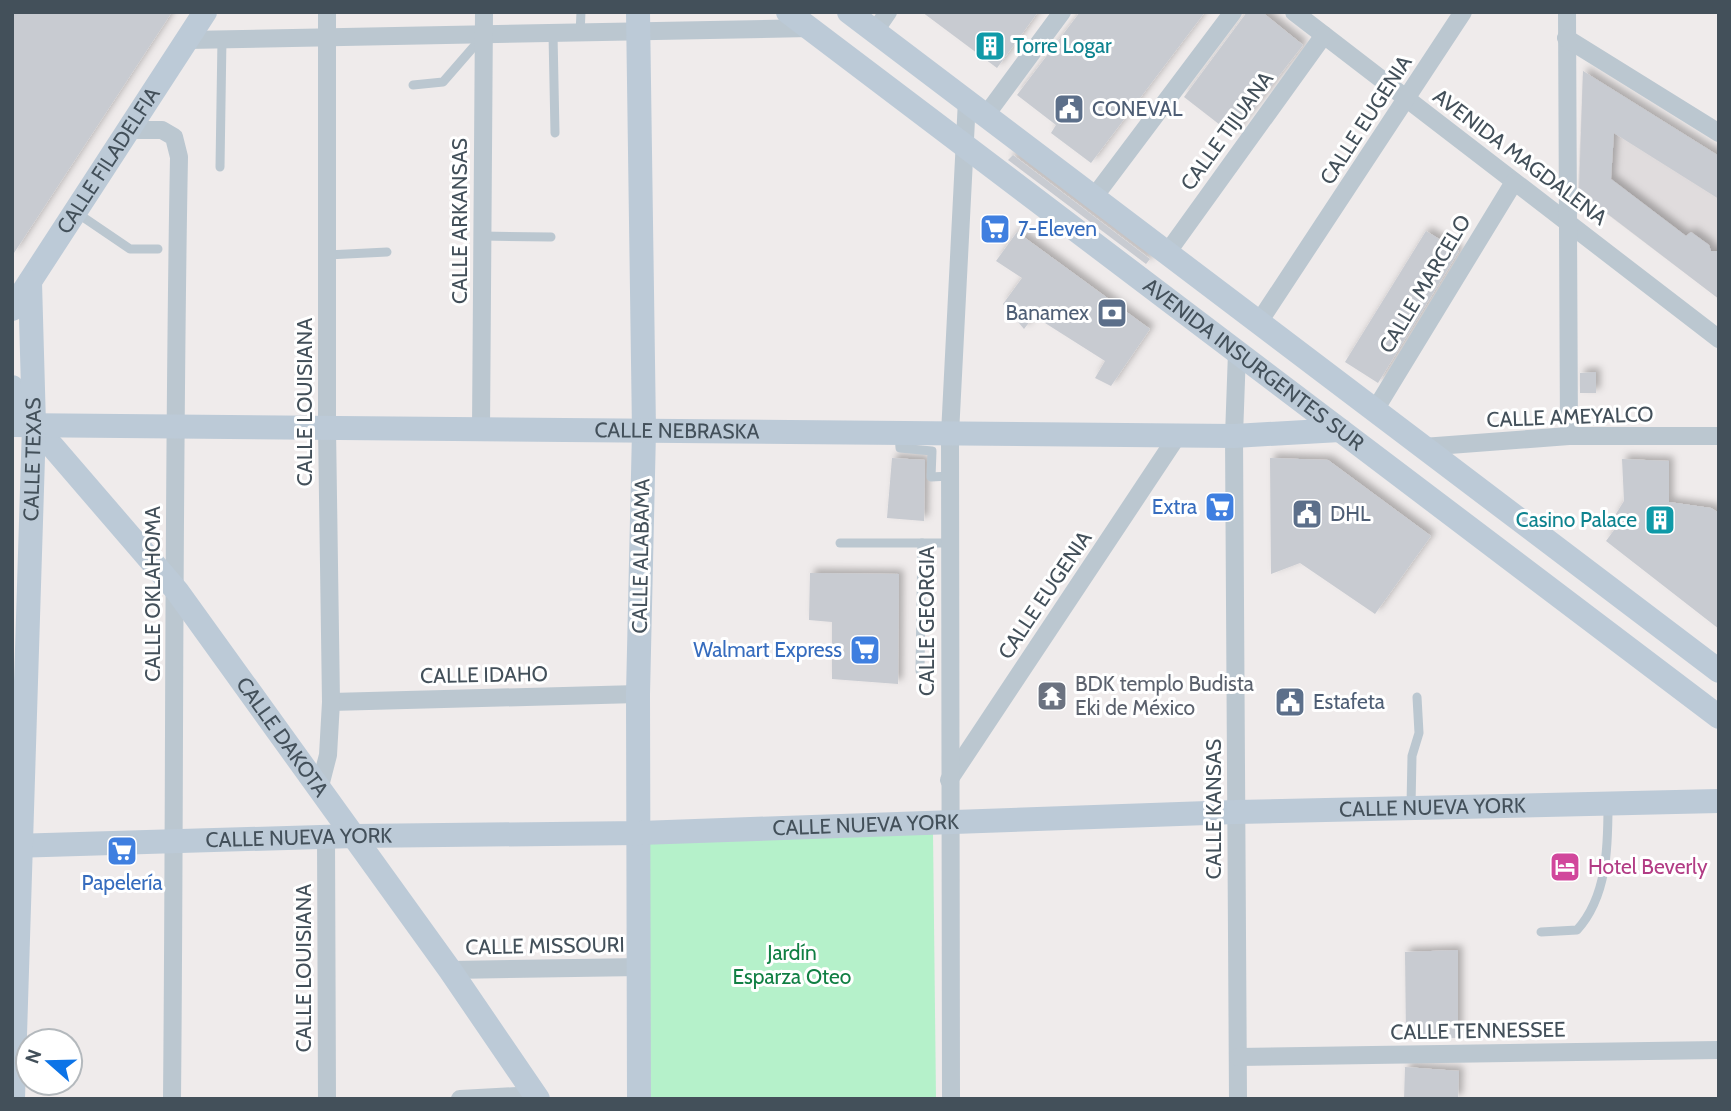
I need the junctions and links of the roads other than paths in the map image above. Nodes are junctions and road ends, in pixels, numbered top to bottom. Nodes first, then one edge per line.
1 (205, 12) edge
2 (327, 12) edge
3 (484, 12) edge
4 (581, 12) edge
5 (788, 12) edge
6 (849, 12) edge
7 (1062, 12) edge
8 (1233, 12) edge
9 (1294, 12) edge
10 (1463, 12) edge
11 (1567, 12) edge
12 (881, 22) edge
13 (638, 23) edge
14 (810, 29) junction
15 (553, 34) junction
16 (580, 34) junction
17 (484, 35) junction
18 (1324, 35) junction
19 (327, 37) junction
20 (222, 38) junction
21 (1566, 38) junction
22 (187, 40) junction
23 (413, 85) dead end
24 (1407, 99) junction
25 (976, 108) junction
26 (128, 130) junction
27 (555, 133) dead end
28 (1719, 133) edge
29 (964, 145) junction
30 (220, 167) dead end
31 (1514, 182) junction
32 (1094, 197) junction
33 (75, 212) junction
34 (1566, 220) junction
35 (482, 236) junction
36 (551, 237) dead end
37 (158, 249) dead end
38 (387, 252) dead end
39 (1167, 253) junction
40 (327, 255) junction
41 (21, 286) edge
42 (12, 309) edge
43 (1259, 322) junction
44 (1719, 339) edge
45 (1237, 352) junction
46 (12, 387) edge
47 (1376, 410) junction
48 (23, 425) edge
49 (174, 427) junction
50 (327, 428) junction
51 (481, 430) junction
52 (1340, 430) junction
53 (644, 431) junction
54 (899, 433) junction
55 (950, 434) junction
56 (1178, 435) junction
57 (1234, 436) junction
58 (1569, 436) junction
59 (1719, 436) edge
60 (1423, 447) junction
61 (950, 476) junction
62 (840, 543) dead end
63 (922, 543) junction
64 (950, 543) junction
65 (177, 591) junction
66 (920, 671) dead end
67 (1719, 671) edge
68 (638, 694) junction
69 (1417, 697) dead end
70 (331, 702) junction
71 (1719, 717) edge
72 (949, 780) junction
73 (319, 790) junction
74 (1719, 801) edge
75 (1608, 804) junction
76 (1411, 808) junction
77 (1237, 812) junction
78 (949, 821) junction
79 (640, 833) junction
80 (354, 836) junction
81 (326, 837) junction
82 (175, 841) junction
83 (16, 846) edge
84 (1541, 932) dead end
85 (641, 967) junction
86 (450, 970) junction
87 (1719, 1050) edge
88 (1238, 1056) junction
89 (537, 1097) edge
90 (13, 1099) edge
91 (172, 1099) edge
92 (327, 1099) edge
93 (460, 1099) edge
94 (639, 1099) edge
95 (951, 1099) edge
96 (1238, 1099) edge

1 - 22 street, CALLE FILADELFIA
2 - 19 street, CALLE LOUISIANA
3 - 17 street, CALLE ARKANSAS
4 - 16 lane
5 - 14 street, AVENIDA INSURGENTES SUR
6 - 12 street, AVENIDA INSURGENTES SUR
7 - 25 street
8 - 32 street
9 - 18 street, AVENIDA MAGDALENA
10 - 24 street, CALLE EUGENIA
11 - 21 street
12 - 25 street, AVENIDA INSURGENTES SUR
13 - 14 street
13 - 16 street
13 - 53 street, CALLE ALABAMA
14 - 29 street, AVENIDA INSURGENTES SUR
15 - 16 street
15 - 17 street
15 - 27 lane
17 - 19 street
17 - 23 lane
17 - 35 street, CALLE ARKANSAS
18 - 24 street, AVENIDA MAGDALENA
18 - 39 street, CALLE TIJUANA
19 - 20 street
19 - 40 street, CALLE LOUISIANA
20 - 22 street
20 - 30 lane
21 - 28 street
21 - 34 street
22 - 26 street, CALLE FILADELFIA
24 - 31 street, AVENIDA MAGDALENA
24 - 43 street, CALLE EUGENIA
25 - 29 street, CALLE GEORGIA
25 - 32 street, AVENIDA INSURGENTES SUR
26 - 33 street, CALLE FILADELFIA
26 - 49 street, CALLE OKLAHOMA
29 - 45 street, AVENIDA INSURGENTES SUR
29 - 55 street, CALLE GEORGIA
31 - 34 street, AVENIDA MAGDALENA
31 - 47 street, CALLE MARCELO
32 - 39 street, AVENIDA INSURGENTES SUR
33 - 37 lane
33 - 41 street, CALLE FILADELFIA
34 - 44 street, AVENIDA MAGDALENA
34 - 58 street
35 - 36 lane
35 - 51 street, CALLE ARKANSAS
38 - 40 lane
39 - 43 street, AVENIDA INSURGENTES SUR
40 - 50 street, CALLE LOUISIANA
41 - 42 street, CALLE FILADELFIA
41 - 48 street, CALLE TEXAS
43 - 47 street, AVENIDA INSURGENTES SUR
45 - 52 street, AVENIDA INSURGENTES SUR
45 - 57 street, CALLE KANSAS
46 - 48 street, CALLE DAKOTA
47 - 60 street, AVENIDA INSURGENTES SUR
48 - 49 street, CALLE NEBRASKA
48 - 65 street, CALLE DAKOTA
48 - 83 street, CALLE TEXAS
49 - 50 street, CALLE NEBRASKA
49 - 65 street, CALLE OKLAHOMA
50 - 51 street, CALLE NEBRASKA
50 - 70 street, CALLE LOUISIANA
51 - 53 street, CALLE NEBRASKA
52 - 57 street, CALLE NEBRASKA
52 - 71 street, AVENIDA INSURGENTES SUR
53 - 54 street, CALLE NEBRASKA
53 - 68 street, CALLE ALABAMA
54 - 55 street, CALLE NEBRASKA
54 - 61 lane
55 - 56 street, CALLE NEBRASKA
55 - 61 street, CALLE GEORGIA
56 - 57 street, CALLE NEBRASKA
56 - 72 street, CALLE EUGENIA
57 - 77 street, CALLE KANSAS
58 - 59 street, CALLE AMEYALCO
58 - 60 street, CALLE AMEYALCO
60 - 67 street, AVENIDA INSURGENTES SUR
61 - 64 street, CALLE GEORGIA
62 - 63 lane
63 - 64 lane
63 - 66 lane
64 - 72 street, CALLE GEORGIA
65 - 73 street, CALLE DAKOTA
65 - 82 street, CALLE OKLAHOMA
68 - 70 street, CALLE IDAHO
68 - 79 street, CALLE ALABAMA
69 - 76 lane
70 - 73 street, CALLE LOUISIANA
72 - 78 street, CALLE GEORGIA
73 - 80 street, CALLE DAKOTA
74 - 75 street, CALLE NUEVA YORK
75 - 76 street, CALLE NUEVA YORK
75 - 84 lane
76 - 77 street, CALLE NUEVA YORK
77 - 78 street, CALLE NUEVA YORK
77 - 88 street, CALLE KANSAS
78 - 79 street, CALLE NUEVA YORK
78 - 95 street, CALLE GEORGIA
79 - 80 street, CALLE NUEVA YORK
79 - 85 street, CALLE ALABAMA
80 - 81 street, CALLE NUEVA YORK
80 - 86 street, CALLE DAKOTA
81 - 82 street, CALLE NUEVA YORK
81 - 92 street, CALLE LOUISIANA
82 - 83 street, CALLE NUEVA YORK
82 - 91 street, CALLE OKLAHOMA
83 - 90 street, CALLE TEXAS
85 - 86 street, CALLE MISSOURI
85 - 94 street, CALLE ALABAMA
86 - 89 street, CALLE DAKOTA
87 - 88 street, CALLE TENNESSEE
88 - 96 street, CALLE KANSAS
89 - 93 street

